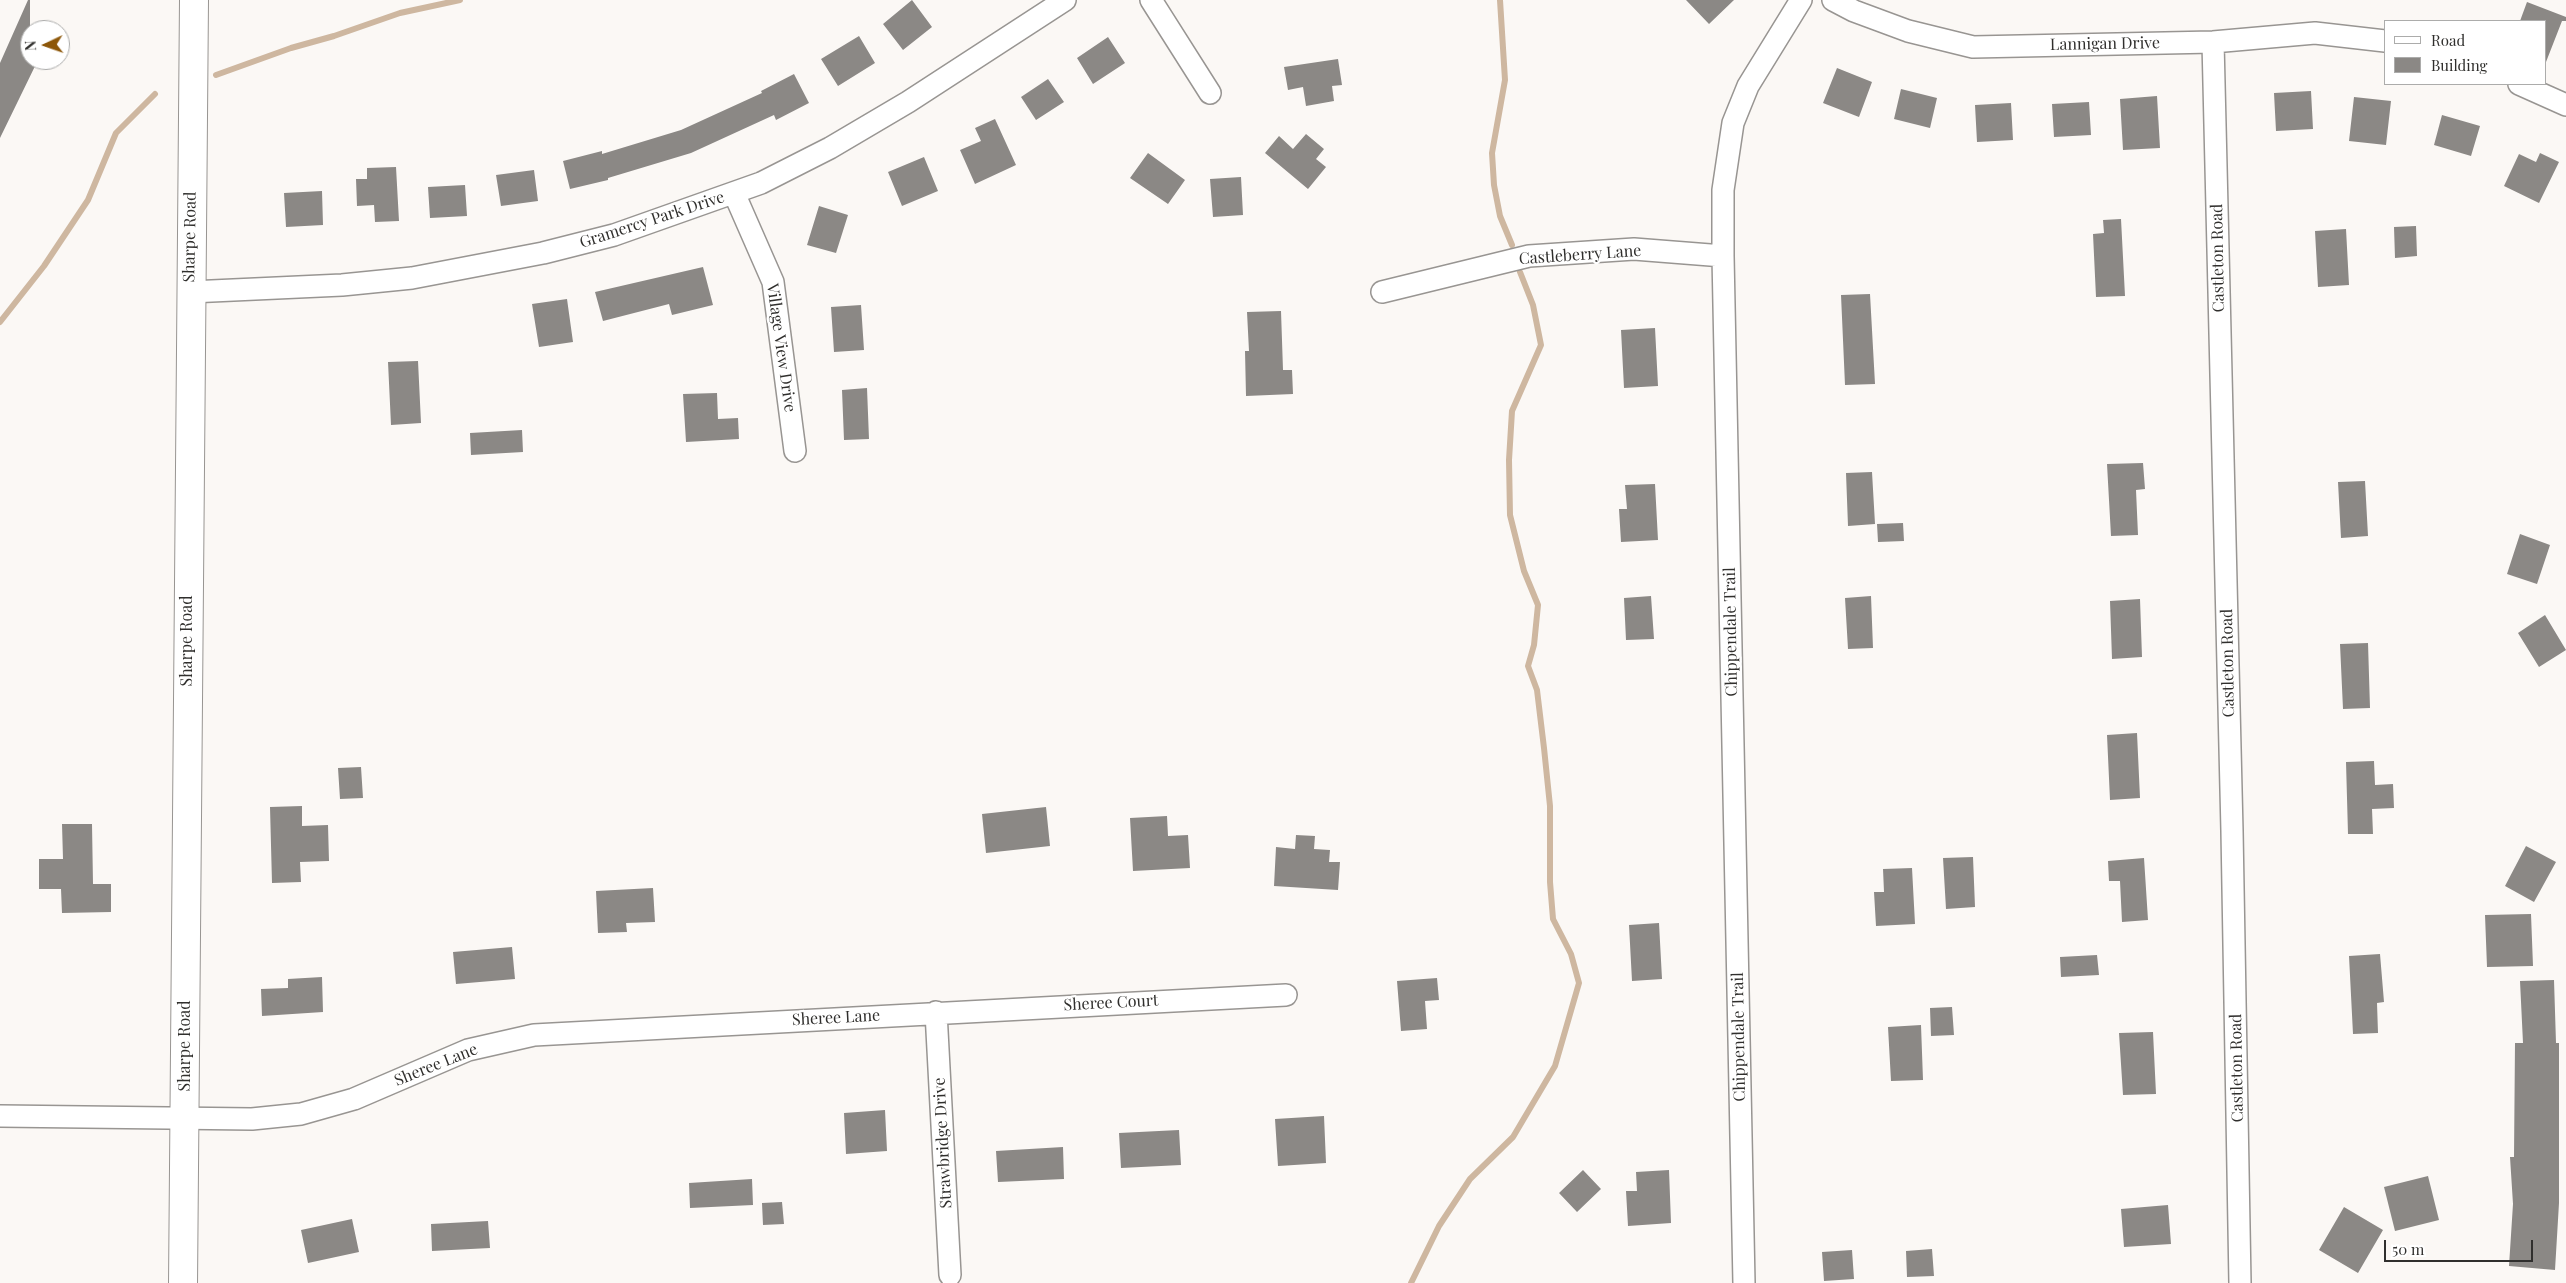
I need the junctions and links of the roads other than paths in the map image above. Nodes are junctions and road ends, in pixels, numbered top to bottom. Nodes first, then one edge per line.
1 (194, 0) edge
2 (1065, 0) edge
3 (1151, 0) edge
4 (1801, 0) edge
5 (1833, 0) edge
6 (2213, 42) junction
7 (2384, 42) edge
8 (2521, 85) edge
9 (1210, 93) dead end
10 (2566, 104) edge
11 (734, 193) junction
12 (1722, 256) junction
13 (190, 292) junction
14 (1382, 292) dead end
15 (795, 451) dead end
16 (1286, 995) dead end
17 (936, 1012) junction
18 (0, 1116) edge
19 (184, 1117) junction
20 (950, 1275) dead end
21 (183, 1283) edge
22 (1744, 1283) edge
23 (2240, 1283) edge

1 - 13 street, Sharpe Road
2 - 11 street, Gramercy Park Drive
3 - 9 street
4 - 12 street, Chippendale Trail
5 - 6 street, Lannigan Drive
6 - 7 street, Lannigan Drive
6 - 23 street, Castleton Road
8 - 10 street
11 - 13 street, Gramercy Park Drive
11 - 15 street, Village View Drive
12 - 14 street, Castleberry Lane
12 - 22 street, Chippendale Trail
13 - 19 street, Sharpe Road
16 - 17 street, Sheree Court
17 - 19 street, Sheree Lane
17 - 20 street, Strawbridge Drive
18 - 19 street, Sheree Lane
19 - 21 street, Sharpe Road

